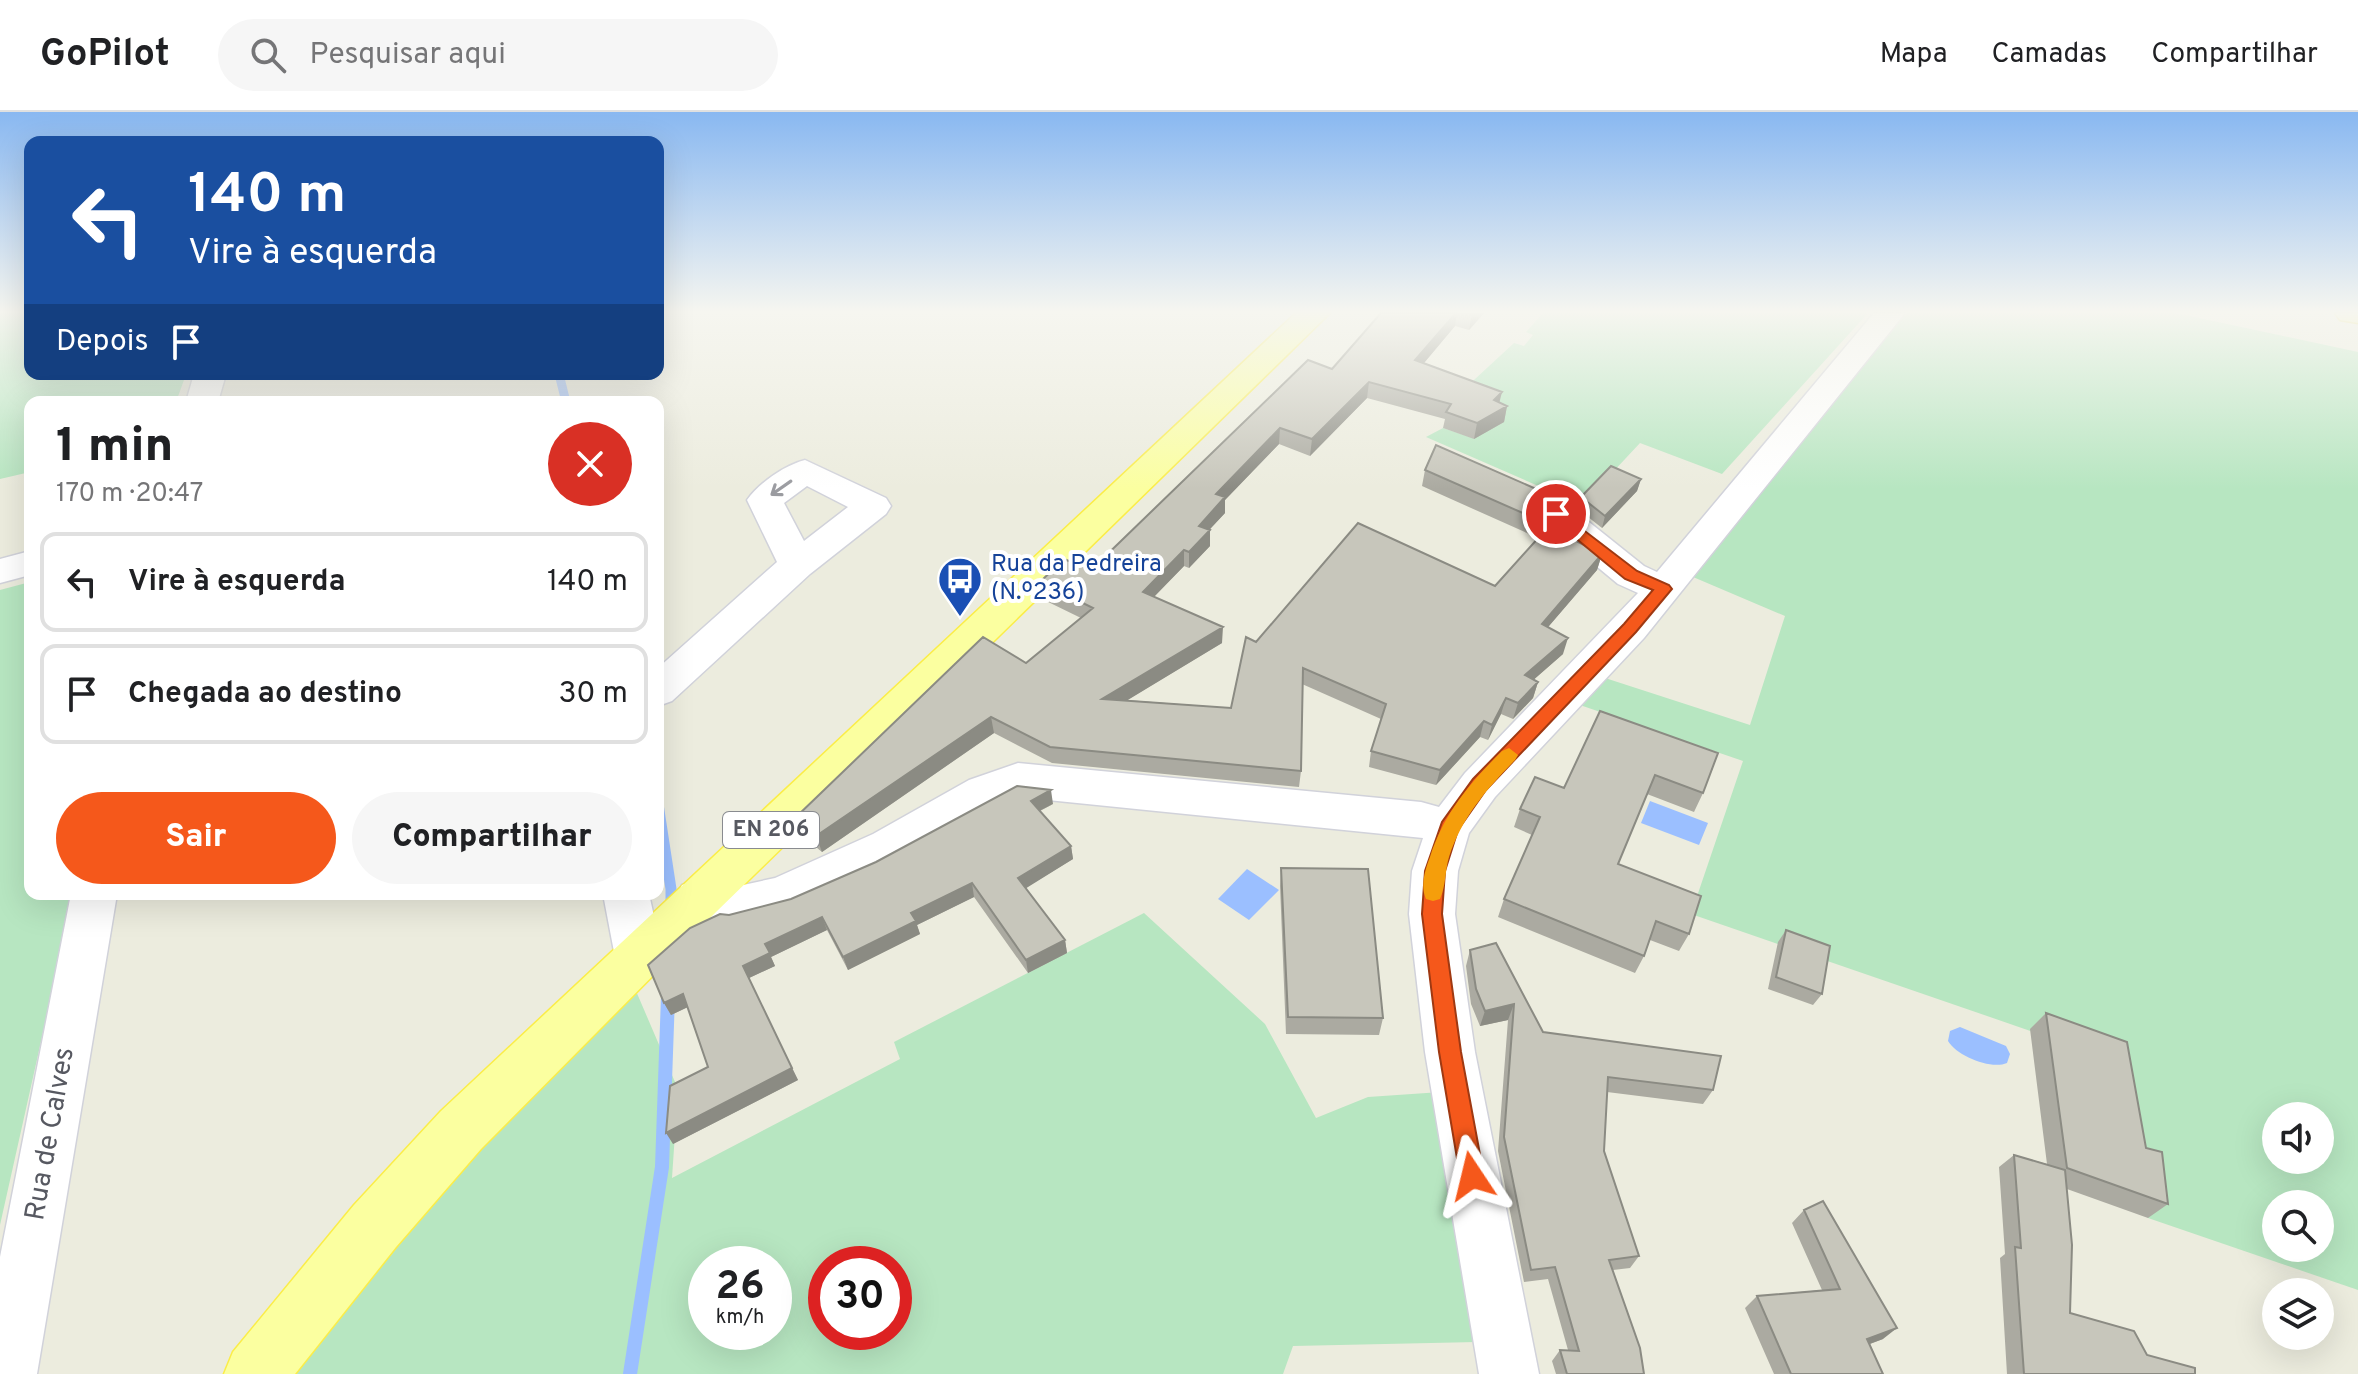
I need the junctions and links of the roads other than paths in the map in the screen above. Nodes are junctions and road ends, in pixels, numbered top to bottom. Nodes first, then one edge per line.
1 (1252, 372) edge
2 (1842, 372) edge
3 (1556, 514) edge
4 (24, 565) edge
5 (797, 565) dead end
6 (0, 571) edge
7 (1663, 589) junction
8 (664, 686) edge
9 (1449, 827) junction
10 (698, 899) junction
11 (93, 900) edge
12 (627, 900) edge
13 (639, 957) junction
14 (7, 1374) edge
15 (255, 1374) edge
16 (1509, 1374) edge

1 - 10 main road, EN 206
2 - 7 street
3 - 7 street
4 - 6 street
5 - 8 street
7 - 9 street
9 - 10 street
9 - 16 street
10 - 13 main road, EN 206
11 - 14 street, Rua de Calves
12 - 13 street
13 - 15 main road, EN 206

